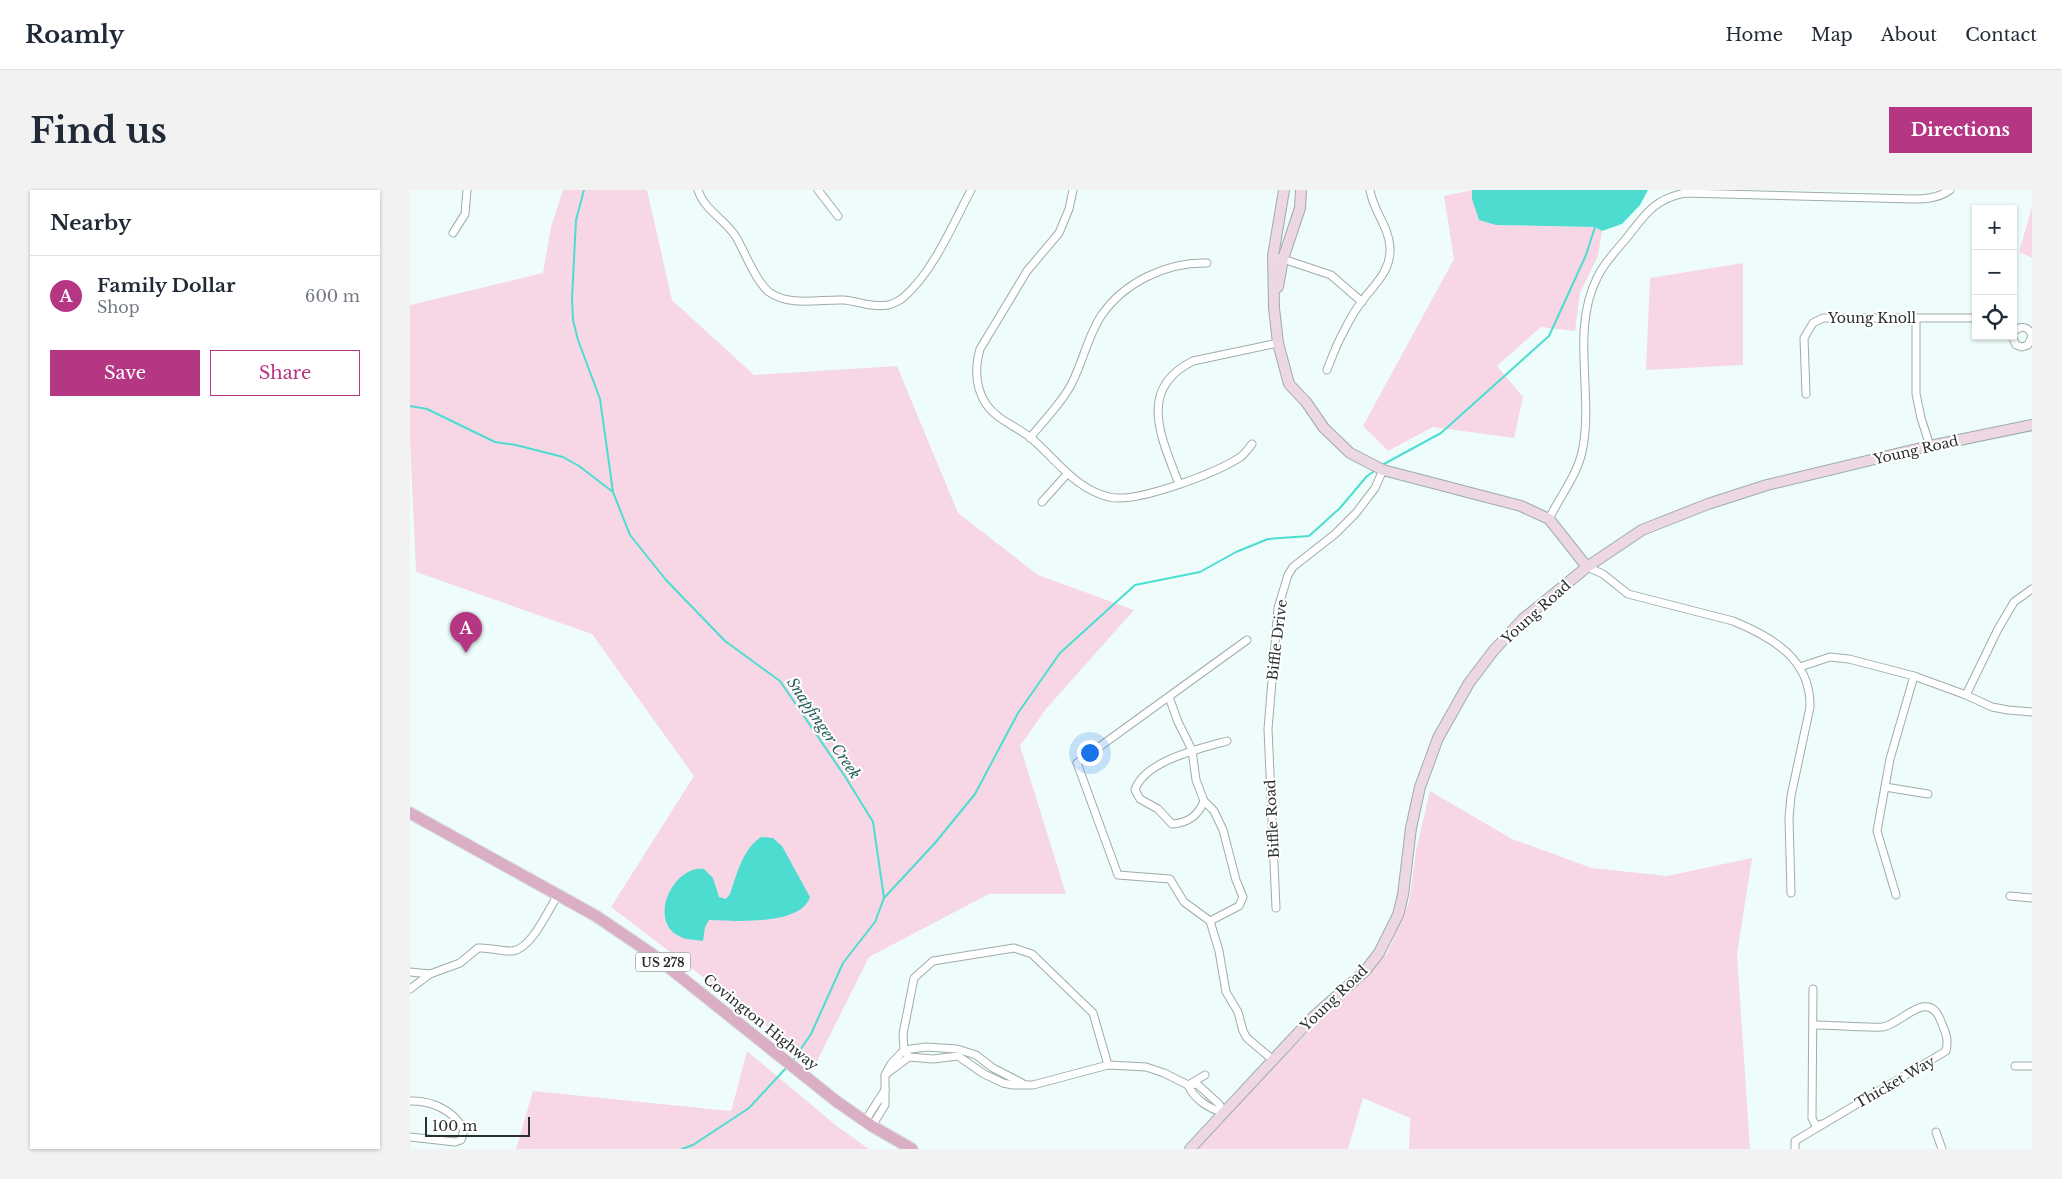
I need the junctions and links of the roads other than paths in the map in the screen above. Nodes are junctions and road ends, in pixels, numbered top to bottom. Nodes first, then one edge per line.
1 (467, 190) edge
2 (698, 190) edge
3 (818, 190) edge
4 (971, 190) edge
5 (1073, 190) edge
6 (1284, 190) edge
7 (1301, 190) edge
8 (1370, 190) edge
9 (1950, 190) edge
10 (1755, 192) edge
11 (1872, 194) edge
12 (838, 216) dead end
13 (452, 232) dead end
14 (1273, 256) junction
15 (1284, 259) junction
16 (1207, 263) dead end
17 (1362, 302) junction
18 (1274, 308) junction
19 (1916, 318) junction
20 (1972, 318) edge
21 (2017, 330) edge
22 (2032, 336) edge
23 (2014, 340) edge
24 (1278, 343) junction
25 (1327, 370) dead end
26 (1806, 394) dead end
27 (2032, 425) edge
28 (1030, 438) junction
29 (1252, 444) dead end
30 (1930, 446) junction
31 (1383, 470) junction
32 (1067, 474) junction
33 (1179, 484) junction
34 (1042, 502) dead end
35 (1549, 519) junction
36 (1587, 566) junction
37 (2032, 589) edge
38 (1247, 640) dead end
39 (1800, 667) junction
40 (1914, 676) junction
41 (1966, 695) junction
42 (1169, 697) junction
43 (2032, 712) edge
44 (1268, 729) joint
45 (1227, 741) dead end
46 (1192, 750) junction
47 (1885, 787) junction
48 (1928, 794) dead end
49 (1204, 801) junction
50 (410, 813) edge
51 (1792, 893) dead end
52 (558, 895) junction
53 (1896, 895) dead end
54 (2010, 896) dead end
55 (2032, 898) edge
56 (1276, 908) dead end
57 (1210, 921) junction
58 (410, 972) edge
59 (430, 974) junction
60 (410, 989) edge
61 (1814, 989) dead end
62 (1813, 1025) junction
63 (904, 1050) junction
64 (909, 1057) junction
65 (1273, 1060) junction
66 (1108, 1064) junction
67 (2014, 1066) dead end
68 (2032, 1066) edge
69 (1205, 1075) dead end
70 (886, 1076) junction
71 (1023, 1083) junction
72 (1188, 1085) junction
73 (1208, 1094) junction
74 (410, 1101) edge
75 (1202, 1102) junction
76 (1224, 1112) junction
77 (869, 1124) junction
78 (1823, 1124) junction
79 (1936, 1132) dead end
80 (410, 1137) edge
81 (910, 1149) edge
82 (1190, 1149) edge
83 (1795, 1149) edge
84 (1942, 1149) edge

1 - 13 street
2 - 4 street
3 - 12 street
5 - 28 street
6 - 14 street
7 - 15 street
8 - 17 street
9 - 11 street
10 - 11 street
10 - 35 street
14 - 15 street
14 - 18 street
15 - 17 street
15 - 18 street
16 - 28 street
17 - 25 street
18 - 24 street
19 - 20 street, Young Knoll
19 - 26 street, Young Knoll
19 - 30 street
21 - 22 street
22 - 23 street
24 - 31 street
24 - 33 street
27 - 30 street, Young Road
28 - 32 street
29 - 33 street
30 - 36 street, Young Road
31 - 35 street
31 - 44 street, Biffle Drive
32 - 33 street
32 - 34 street
35 - 36 street
36 - 39 street
36 - 65 street, Young Road
37 - 41 street
38 - 42 street
39 - 40 street
39 - 51 street
40 - 41 street
40 - 47 street
41 - 43 street
42 - 46 street
42 - 57 street
44 - 56 street, Biffle Road
45 - 46 street
46 - 49 street
46 - 49 street
47 - 48 street
47 - 53 street
49 - 57 street
50 - 52 main road, Covington Highway / US 278
52 - 59 street
52 - 77 main road, Covington Highway / US 278
54 - 55 street
57 - 65 street
58 - 59 street
59 - 60 street
61 - 62 street
62 - 78 street
62 - 78 street, Thicket Way
63 - 64 street
63 - 66 street
63 - 70 street
63 - 71 street
64 - 70 street
64 - 71 street
65 - 76 street, Young Road
66 - 71 street
66 - 72 street
67 - 68 street
69 - 72 street
70 - 77 street
72 - 73 street
72 - 75 street
73 - 75 street
73 - 76 street
74 - 80 street
75 - 76 street
76 - 82 street, Young Road
77 - 81 main road, Covington Highway / US 278
78 - 83 street, Thicket Way
79 - 84 street

